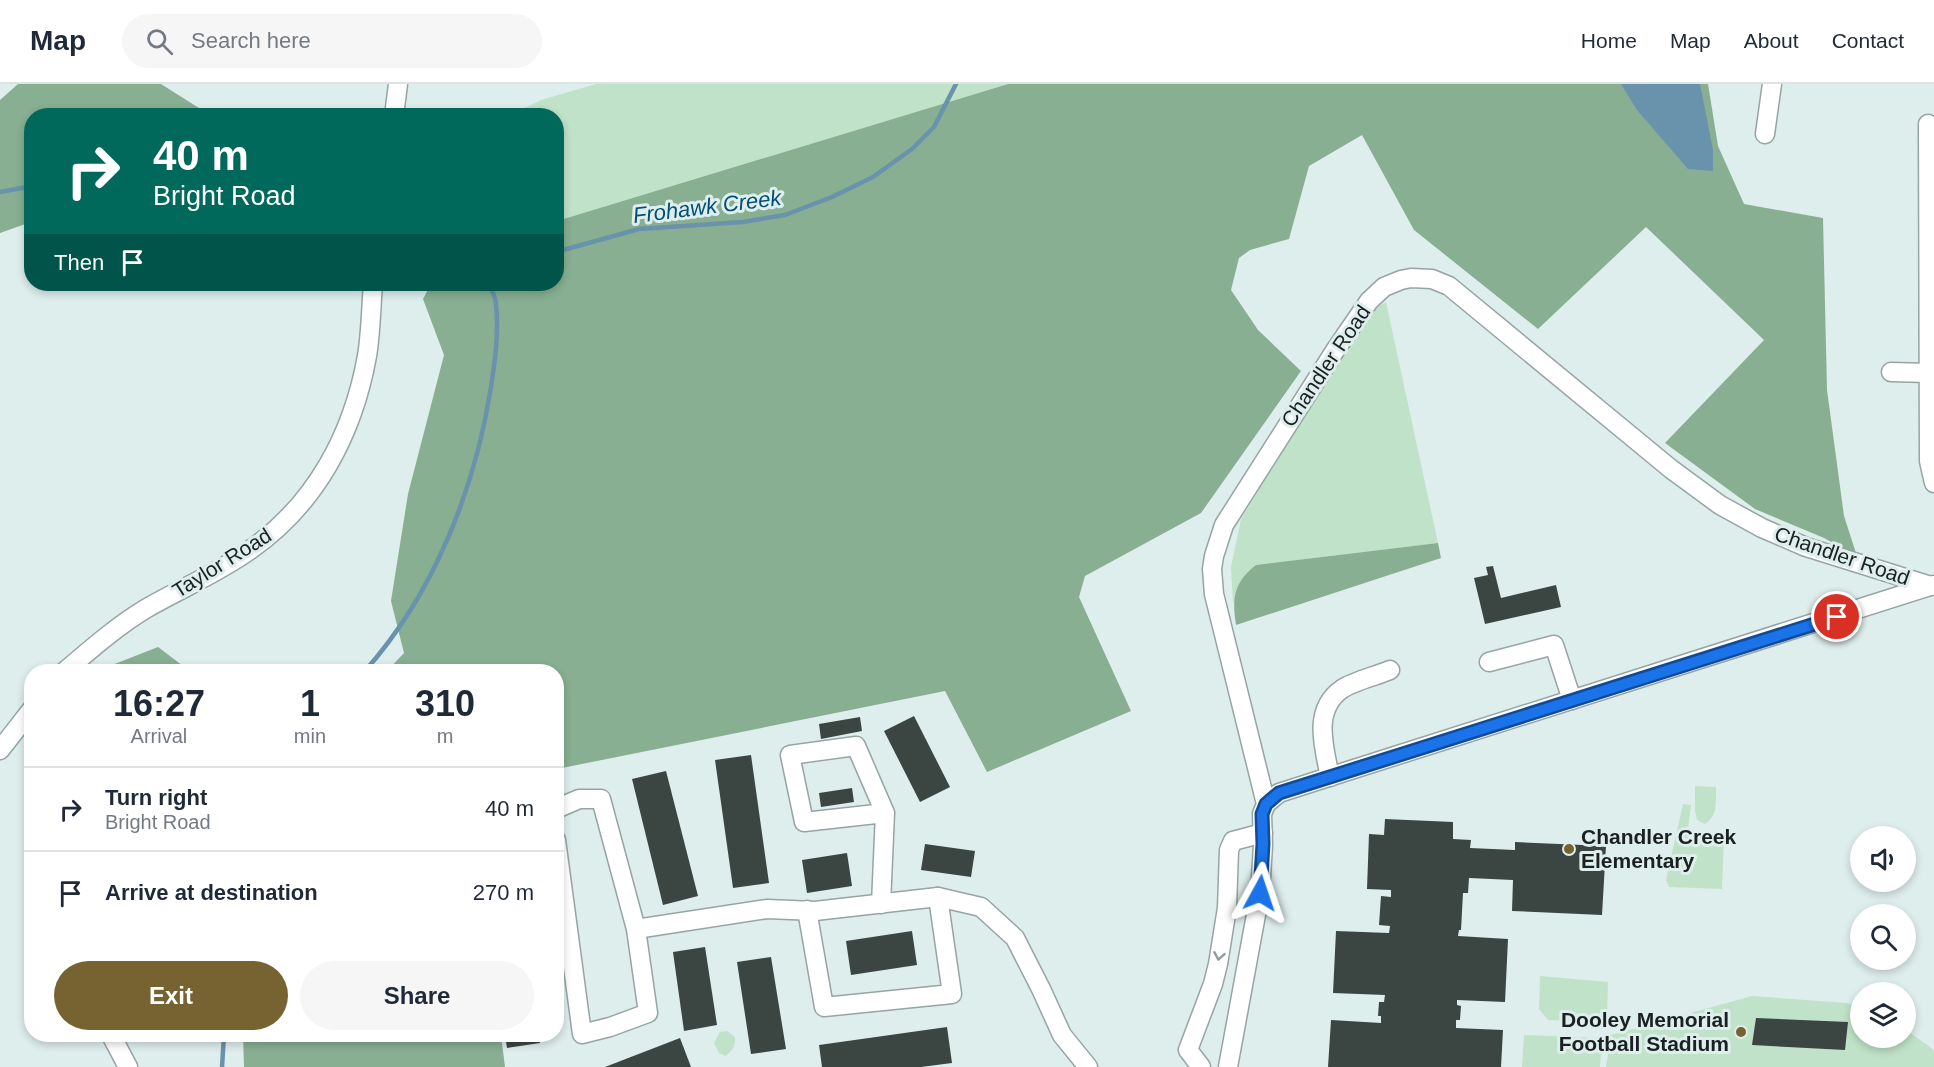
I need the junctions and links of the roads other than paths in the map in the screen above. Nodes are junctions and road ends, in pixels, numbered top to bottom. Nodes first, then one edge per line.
1 (398, 84) edge
2 (1772, 84) edge
3 (395, 108) edge
4 (1928, 124) dead end
5 (1765, 134) dead end
6 (372, 291) edge
7 (1892, 372) dead end
8 (1929, 373) junction
9 (1934, 483) edge
10 (1932, 585) edge
11 (1489, 662) dead end
12 (73, 664) edge
13 (1390, 670) dead end
14 (1572, 700) junction
15 (24, 719) edge
16 (0, 750) edge
17 (1330, 777) junction
18 (1266, 804) junction
19 (564, 806) edge
20 (885, 813) junction
21 (1263, 833) junction
22 (938, 897) junction
23 (564, 900) edge
24 (881, 904) junction
25 (1227, 908) junction
26 (807, 910) junction
27 (1256, 913) junction
28 (636, 929) junction
29 (115, 1042) edge
30 (128, 1067) edge
31 (1088, 1067) edge
32 (1201, 1067) edge
33 (1228, 1067) edge

1 - 3 street
2 - 5 street
4 - 8 street
6 - 12 street, Taylor Road
7 - 8 street
8 - 9 street
10 - 14 street
10 - 18 street, Chandler Road
11 - 14 street
13 - 17 street
14 - 17 street
15 - 16 street
17 - 18 street
18 - 21 street, Chandler Road
19 - 28 street
20 - 20 street
20 - 24 street
21 - 25 street
21 - 27 street, Chandler Road
22 - 24 street
22 - 26 street
22 - 31 street
23 - 28 street
24 - 26 street
25 - 27 street
25 -> 32 street
26 - 28 street
27 - 33 street, Chandler Road
29 - 30 street

